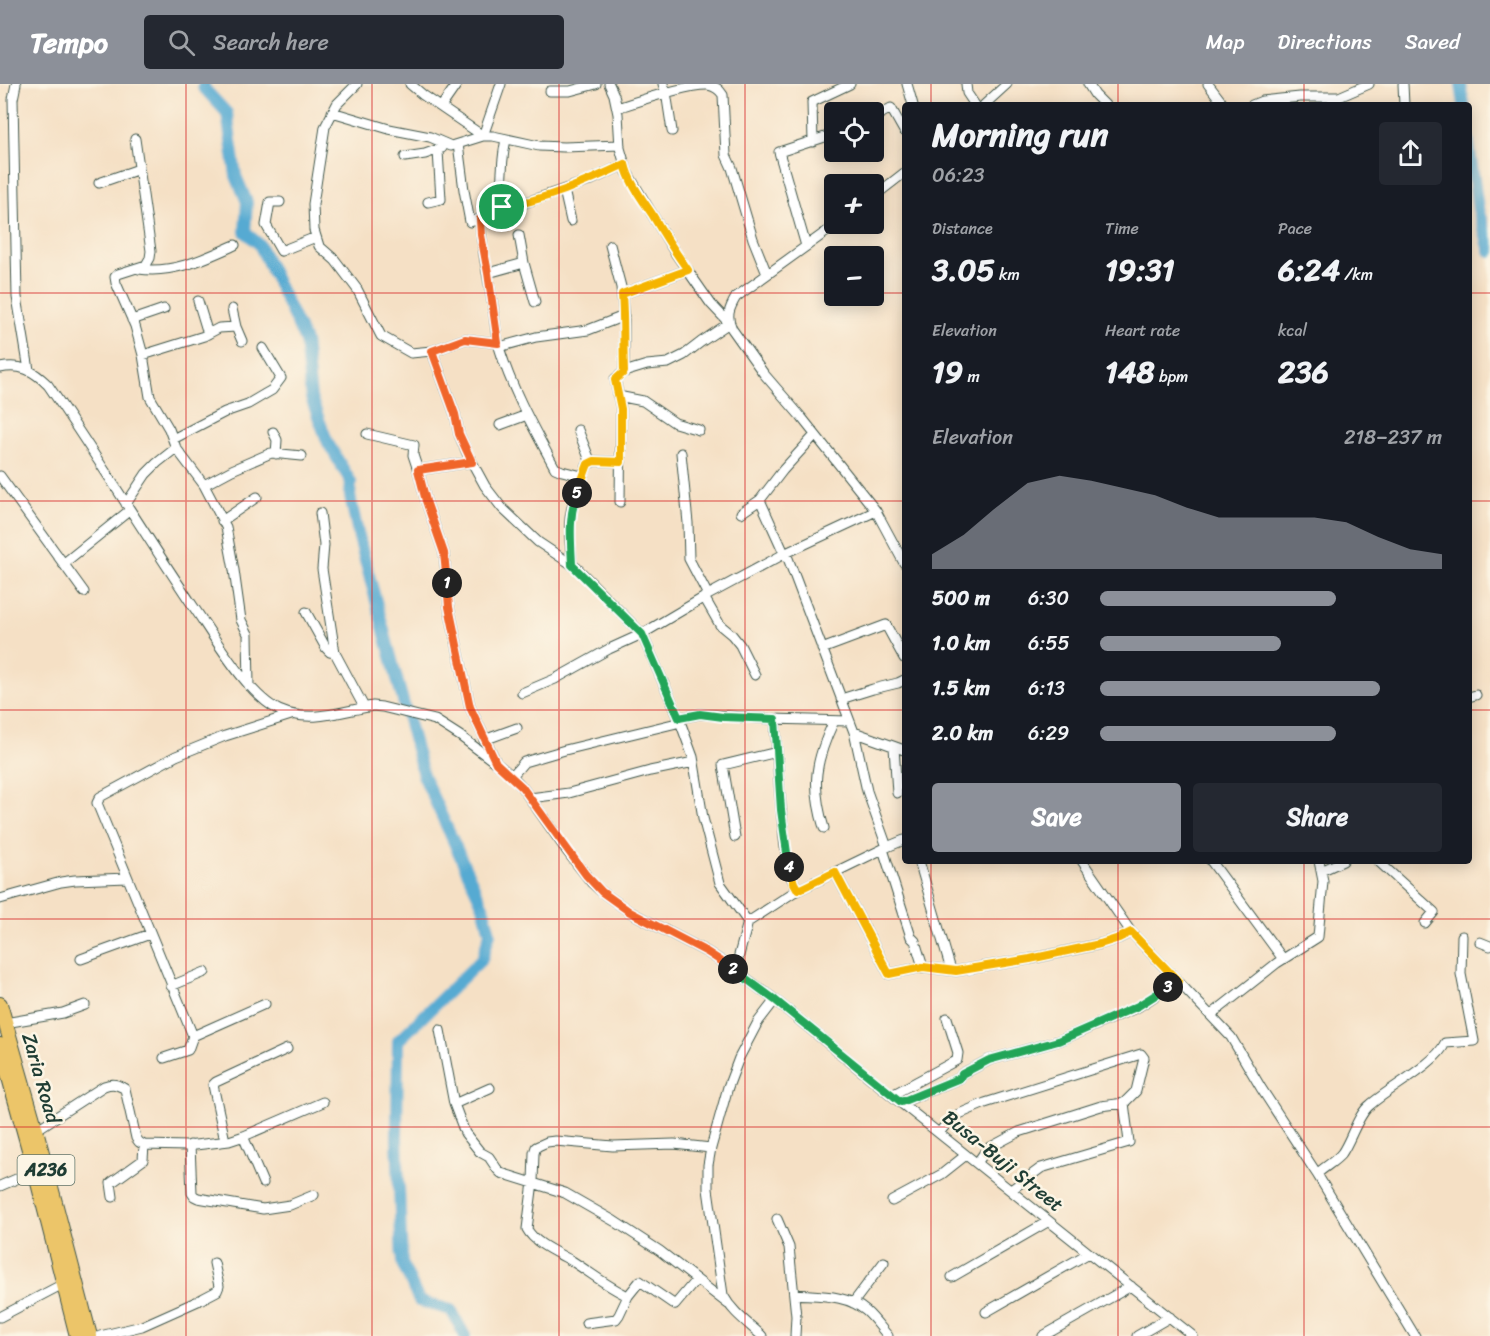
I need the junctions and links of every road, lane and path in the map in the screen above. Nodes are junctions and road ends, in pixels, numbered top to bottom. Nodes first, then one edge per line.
1 (16, 84) edge
2 (357, 84) edge
3 (410, 84) edge
4 (457, 84) edge
5 (501, 84) edge
6 (596, 84) edge
7 (609, 84) edge
8 (850, 84) edge
9 (907, 84) edge
10 (966, 84) edge
11 (1007, 84) edge
12 (1088, 84) edge
13 (1208, 84) edge
14 (1369, 84) edge
15 (1403, 84) edge
16 (711, 85) edge
17 (664, 88) edge
18 (550, 91) dead end
19 (912, 102) edge
20 (973, 102) edge
21 (987, 102) edge
22 (1102, 102) edge
23 (1222, 102) edge
24 (1260, 102) edge
25 (1404, 102) edge
26 (441, 107) junction
27 (617, 108) junction
28 (332, 111) junction
29 (884, 112) edge
30 (902, 127) edge
31 (672, 131) dead end
32 (483, 136) junction
33 (824, 138) edge
34 (135, 139) dead end
35 (506, 139) junction
36 (813, 142) junction
37 (458, 144) junction
38 (447, 145) junction
39 (620, 145) junction
40 (438, 151) junction
41 (405, 157) dead end
42 (625, 164) junction
43 (140, 169) junction
44 (902, 175) edge
45 (99, 183) dead end
46 (884, 188) edge
47 (564, 190) junction
48 (280, 202) dead end
49 (428, 202) dead end
50 (502, 207) junction
51 (480, 219) junction
52 (572, 221) dead end
53 (824, 233) edge
54 (519, 235) dead end
55 (316, 237) junction
56 (610, 245) dead end
57 (235, 246) dead end
58 (806, 246) junction
59 (524, 263) junction
60 (136, 268) junction
61 (688, 270) junction
62 (488, 273) junction
63 (767, 274) junction
64 (622, 294) junction
65 (198, 301) dead end
66 (535, 302) dead end
67 (164, 309) dead end
68 (232, 309) dead end
69 (624, 316) junction
70 (132, 320) junction
71 (729, 323) junction
72 (236, 327) junction
73 (208, 334) junction
74 (242, 341) dead end
75 (498, 345) junction
76 (263, 348) dead end
77 (432, 351) junction
78 (144, 355) junction
79 (0, 368) edge
80 (29, 370) junction
81 (624, 372) junction
82 (618, 396) junction
83 (527, 415) junction
84 (500, 425) dead end
85 (578, 430) dead end
86 (699, 430) dead end
87 (273, 432) dead end
88 (367, 434) dead end
89 (815, 435) junction
90 (174, 444) junction
91 (681, 453) dead end
92 (276, 454) junction
93 (303, 456) dead end
94 (472, 462) junction
95 (621, 462) junction
96 (591, 463) junction
97 (418, 470) junction
98 (0, 476) edge
99 (582, 476) junction
100 (204, 485) junction
101 (257, 497) dead end
102 (760, 500) junction
103 (620, 502) dead end
104 (128, 507) junction
105 (876, 511) junction
106 (320, 513) dead end
107 (741, 513) dead end
108 (222, 521) junction
109 (785, 553) junction
110 (902, 559) edge
111 (63, 564) junction
112 (572, 565) junction
113 (84, 592) dead end
114 (706, 596) junction
115 (306, 612) dead end
116 (642, 634) junction
117 (822, 649) junction
118 (335, 653) junction
119 (902, 654) edge
120 (754, 675) dead end
121 (902, 681) edge
122 (249, 686) junction
123 (522, 693) dead end
124 (841, 699) junction
125 (364, 707) junction
126 (291, 715) junction
127 (775, 719) junction
128 (680, 720) junction
129 (834, 721) junction
130 (849, 722) junction
131 (517, 728) dead end
132 (854, 732) junction
133 (484, 740) junction
134 (894, 747) junction
135 (902, 749) edge
136 (777, 752) junction
137 (694, 762) junction
138 (496, 763) junction
139 (512, 776) junction
140 (897, 793) dead end
141 (530, 798) junction
142 (824, 828) dead end
143 (735, 837) dead end
144 (902, 841) edge
145 (885, 848) junction
146 (920, 864) edge
147 (1084, 864) edge
148 (1213, 864) edge
149 (1380, 864) edge
150 (1320, 866) edge
151 (835, 872) junction
152 (128, 878) junction
153 (798, 890) junction
154 (0, 899) edge
155 (748, 922) junction
156 (1425, 923) dead end
157 (1131, 932) junction
158 (150, 934) junction
159 (1462, 936) dead end
160 (1480, 942) dead end
161 (1490, 946) edge
162 (81, 959) dead end
163 (1283, 959) junction
164 (923, 967) junction
165 (735, 970) junction
166 (951, 970) junction
167 (206, 972) dead end
168 (1178, 981) junction
169 (171, 986) junction
170 (775, 1000) junction
171 (0, 1004) edge
172 (265, 1004) dead end
173 (85, 1005) dead end
174 (1211, 1015) junction
175 (947, 1018) dead end
176 (5, 1023) junction
177 (440, 1030) dead end
178 (193, 1036) junction
179 (0, 1045) edge
180 (287, 1049) dead end
181 (164, 1058) dead end
182 (490, 1088) dead end
183 (892, 1095) junction
184 (323, 1101) dead end
185 (901, 1102) junction
186 (1124, 1103) junction
187 (454, 1104) junction
188 (36, 1130) junction
189 (939, 1133) junction
190 (243, 1136) junction
191 (225, 1141) junction
192 (144, 1145) junction
193 (190, 1145) junction
194 (711, 1148) junction
195 (966, 1155) junction
196 (977, 1163) junction
197 (35, 1170) junction
198 (1317, 1174) junction
199 (533, 1182) junction
200 (263, 1183) dead end
201 (0, 1186) edge
202 (1011, 1190) junction
203 (314, 1195) dead end
204 (113, 1197) dead end
205 (892, 1201) dead end
206 (777, 1219) dead end
207 (1049, 1221) junction
208 (1089, 1253) junction
209 (884, 1262) dead end
210 (214, 1263) dead end
211 (952, 1277) dead end
212 (696, 1280) junction
213 (63, 1284) junction
214 (1131, 1286) junction
215 (794, 1294) junction
216 (628, 1296) junction
217 (853, 1303) junction
218 (728, 1304) junction
219 (986, 1312) dead end
220 (0, 1317) edge
221 (1170, 1317) junction
222 (586, 1323) dead end
223 (142, 1326) junction
224 (79, 1328) edge
225 (90, 1336) edge
226 (100, 1336) edge
227 (146, 1336) edge
228 (762, 1336) edge
229 (795, 1336) edge
230 (888, 1336) edge
231 (1043, 1336) edge
232 (1137, 1336) edge
233 (1193, 1336) edge
234 (1414, 1336) edge

1 - 80 street
2 - 28 street
3 - 26 street
4 - 26 street
5 - 32 street
6 - 18 street
7 - 27 street
8 - 36 street
9 - 19 street
10 - 20 street
11 - 21 street
12 - 22 street
13 - 23 street
14 - 24 street
15 - 25 street
16 - 17 street
16 - 63 street
17 - 27 street
17 - 31 street
26 - 32 street
27 - 39 street
28 - 38 street
28 - 55 street
29 - 30 street
32 - 35 street
32 - 37 street
33 - 36 street
34 - 43 street
35 - 39 street
35 - 50 street
36 - 58 street
37 - 38 street
37 - 51 street
38 - 40 street
39 - 42 street
40 - 41 street
40 - 49 street
42 - 47 street
42 - 61 street
43 - 45 street
43 - 60 street
44 - 46 street
47 - 50 street
47 - 52 street
48 - 55 street
50 - 51 street
51 - 62 street
53 - 58 street
54 - 59 street
55 - 77 street
56 - 64 street
57 - 60 street
58 - 63 street
59 - 62 street
59 - 66 street
60 - 70 street
61 - 64 street
61 - 71 street
62 - 75 street
63 - 71 street
64 - 69 street
65 - 73 street
67 - 70 street
68 - 72 street
69 - 75 street
69 - 81 street
70 - 78 street
71 - 81 street
71 - 89 street
72 - 73 street
72 - 74 street
73 - 78 street
75 - 77 street
75 - 83 street
76 - 90 street
77 - 94 street
78 - 90 street
79 - 80 street
80 - 104 street
81 - 82 street
82 - 86 street
82 - 95 street
83 - 84 street
83 - 99 street
85 - 96 street
87 - 92 street
88 - 97 street
89 - 102 street
89 - 105 street
90 - 100 street
90 - 104 street
91 - 114 street
92 - 93 street
92 - 100 street
94 - 97 street
94 - 112 street
95 - 96 street
95 - 103 street
96 - 99 street
97 - 133 street
98 - 111 street
99 - 112 street
100 - 108 street
101 - 108 street
102 - 107 street
102 - 109 street
104 - 111 street
104 - 122 street
105 - 109 street
105 - 110 street
106 - 118 street
108 - 122 street
109 - 114 street
109 - 117 street
111 - 113 street
112 - 116 street
114 - 116 street
114 - 120 street
115 - 118 street
116 - 123 street
116 - 128 street
117 - 119 street
117 - 124 street
118 - 125 street
121 - 124 street
122 - 126 street
124 - 130 street
125 - 126 street, Busa-Buji Street
125 - 138 street, Busa-Buji Street
126 - 152 street
127 - 128 street
127 - 129 street
127 - 136 street
128 - 137 street
128 - 139 street
129 - 130 street
129 - 142 street
130 - 132 street
131 - 133 street
132 - 134 street
132 - 145 street
133 - 138 street
134 - 135 street
134 - 140 street
136 - 143 street
136 - 153 street
137 - 141 street
137 - 155 street
138 - 139 street, Busa-Buji Street
139 - 141 street, Busa-Buji Street
141 - 165 street, Busa-Buji Street
144 - 145 street
145 - 151 street
145 - 164 street
146 - 166 street
147 - 157 street
148 - 163 street
149 - 156 street
150 - 163 street
151 - 153 street
151 - 164 street
152 - 154 street
152 - 158 street
153 - 155 street
155 - 165 street
157 - 166 street
157 - 168 street
158 - 162 street
158 - 169 street
159 - 198 street
160 - 161 street
163 - 174 street
164 - 166 street
165 - 170 street, Busa-Buji Street
167 - 169 street
168 - 174 street
168 - 185 street
169 - 178 street
170 - 183 street, Busa-Buji Street
170 - 194 street
171 - 176 highway, Zaria Road / A236
172 - 178 street
173 - 176 street
174 - 198 street
175 - 183 street
176 - 188 highway, Zaria Road / A236
177 - 187 street
178 - 181 street
179 - 197 highway, A236
180 - 191 street
182 - 187 street
183 - 185 street, Busa-Buji Street
184 - 190 street
185 - 189 street, Busa-Buji Street
186 - 189 street
186 - 196 street
186 - 202 street
187 - 199 street
188 - 192 street
188 - 224 highway, Zaria Road / A236
189 - 195 street, Busa-Buji Street
190 - 191 street
190 - 200 street
191 - 193 street
192 - 193 street
192 - 204 street
193 - 203 street
194 - 199 street
194 - 218 street
195 - 196 street, Busa-Buji Street
195 - 205 street
196 - 202 street, Busa-Buji Street
197 - 201 street
197 - 213 highway, A236
198 - 234 street
199 - 212 street
199 - 216 street
202 - 207 street, Busa-Buji Street
206 - 215 street
207 - 208 street, Busa-Buji Street
207 - 211 street
208 - 214 street, Busa-Buji Street
208 - 219 street
209 - 217 street
210 - 223 street
212 - 216 street
212 - 218 street
213 - 220 street
213 - 224 highway, A236
214 - 221 street, Busa-Buji Street
214 - 231 street
215 - 217 street
215 - 229 street
216 - 222 street
217 - 230 street
218 - 228 street
221 - 232 street
221 - 233 street, Busa-Buji Street
223 - 226 street
223 - 227 street
224 - 225 highway, Zaria Road / A236

